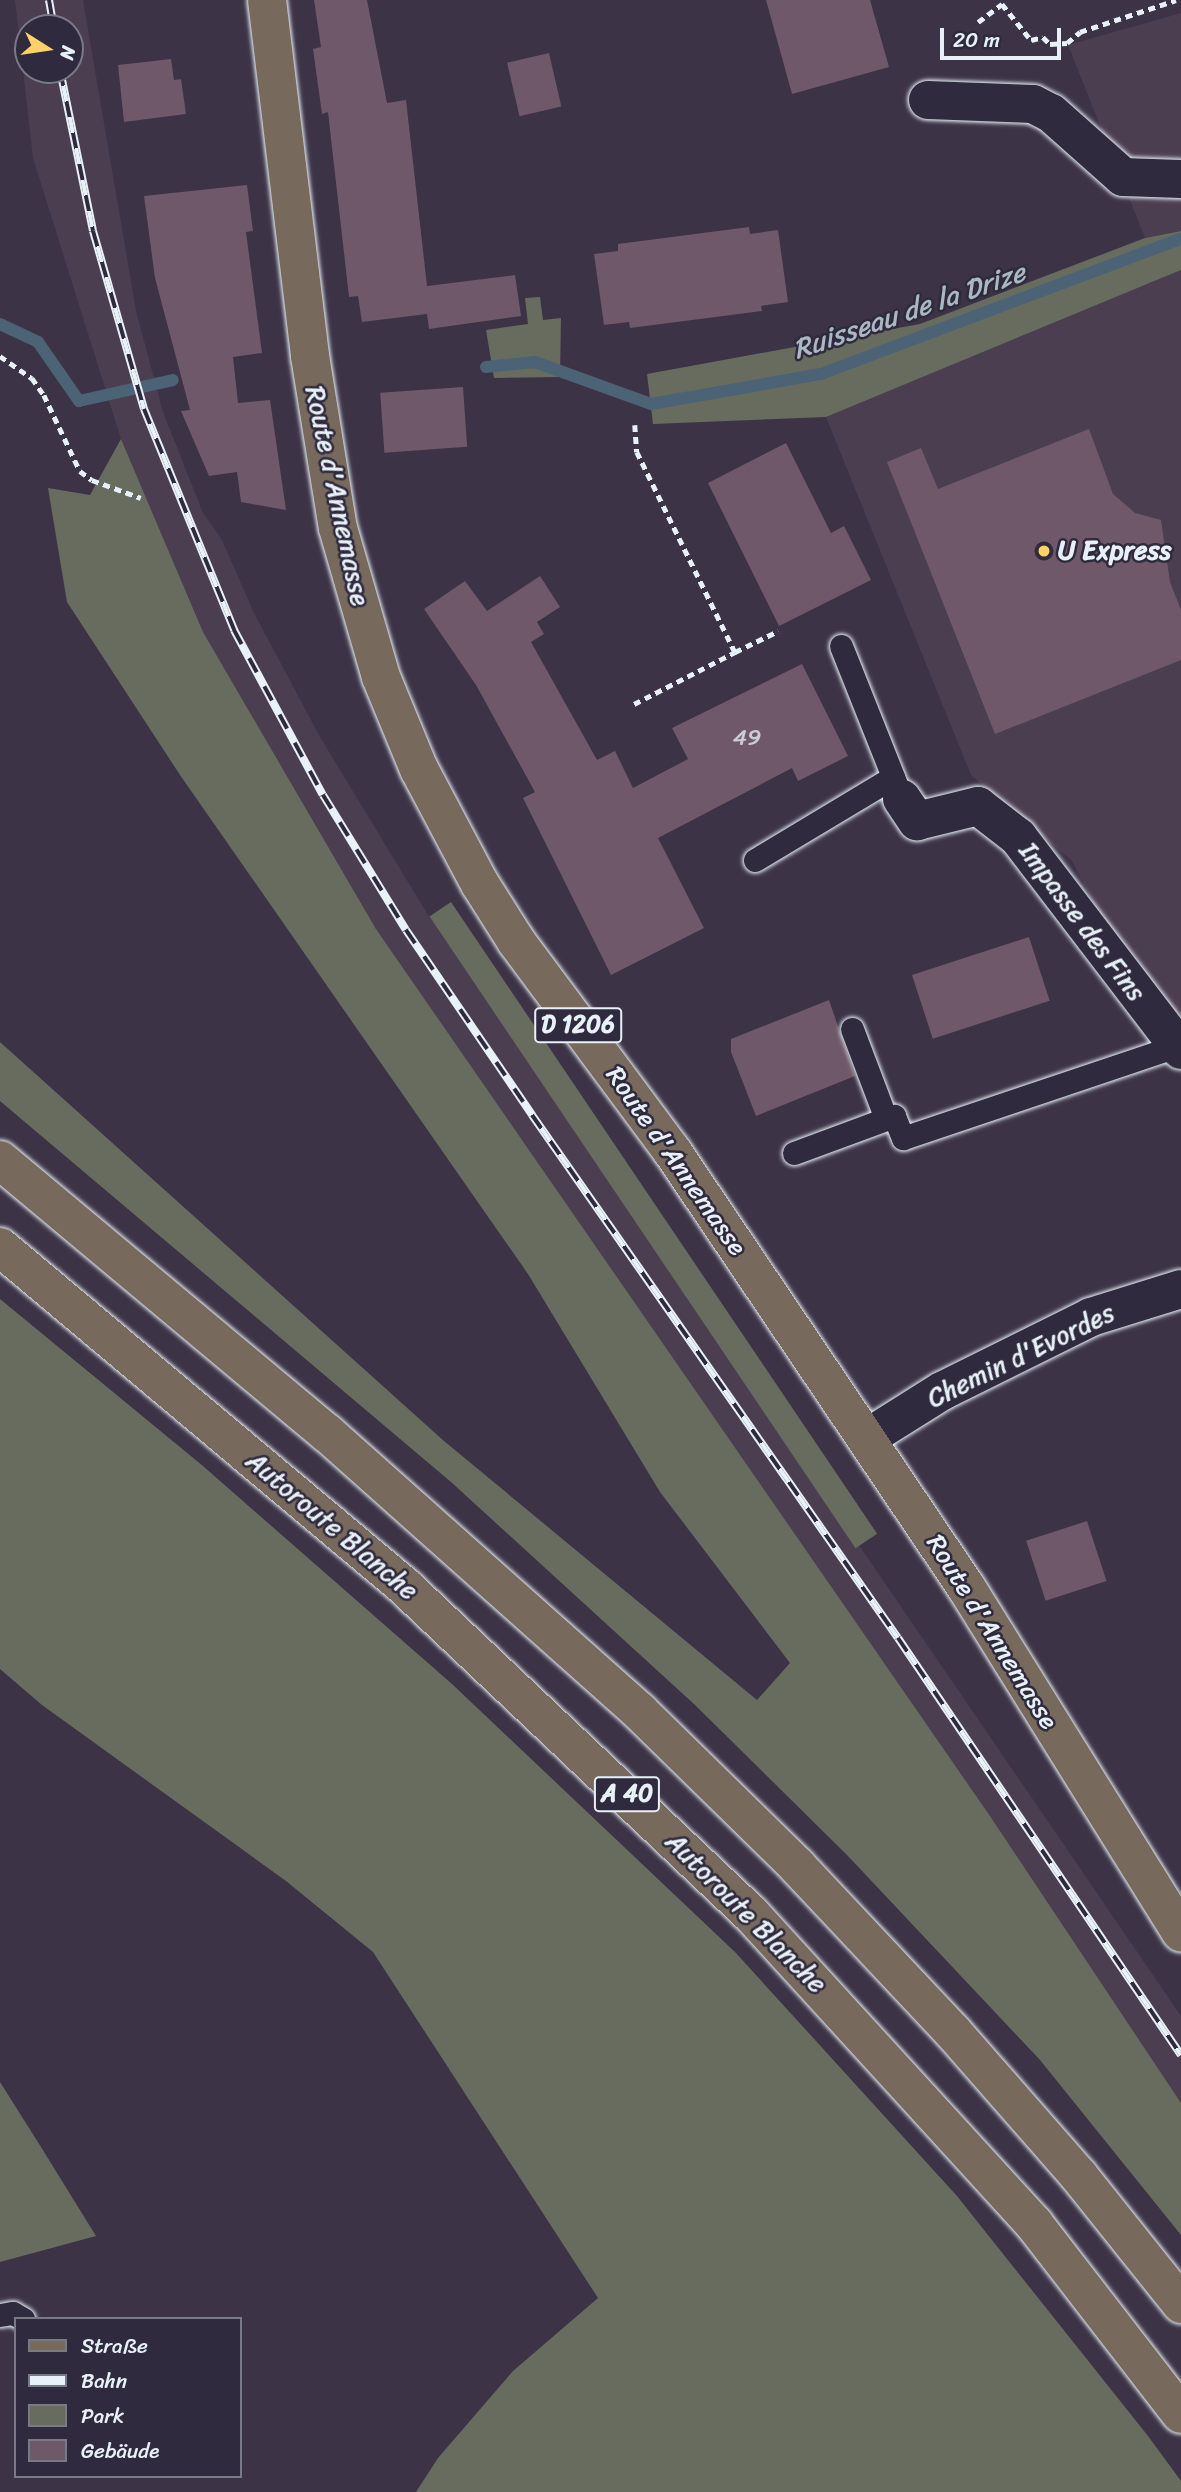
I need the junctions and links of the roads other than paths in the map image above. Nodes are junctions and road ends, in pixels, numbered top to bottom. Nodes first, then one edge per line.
1 (267, 0) edge
2 (928, 100) dead end
3 (1181, 178) edge
4 (841, 646) dead end
5 (898, 788) junction
6 (755, 860) dead end
7 (852, 1029) dead end
8 (1179, 1048) edge
9 (886, 1119) junction
10 (794, 1153) dead end
11 (0, 1160) edge
12 (0, 1247) edge
13 (1181, 1289) edge
14 (867, 1438) junction
15 (1181, 1932) edge
16 (1181, 2304) edge
17 (0, 2315) edge
18 (20, 2317) edge
19 (1181, 2414) edge

1 - 14 main road, Route d'Annemasse / D 1206
2 - 3 street
4 - 5 lane
5 - 6 lane
5 - 8 street, Impasse des Fins
7 - 9 lane
8 - 9 lane
9 - 10 lane
11 - 16 main road, A 40
12 - 19 main road, Autoroute Blanche / A 40
13 - 14 street, Chemin d'Evordes
14 - 15 main road, Route d'Annemasse / D 1206
17 - 18 lane

